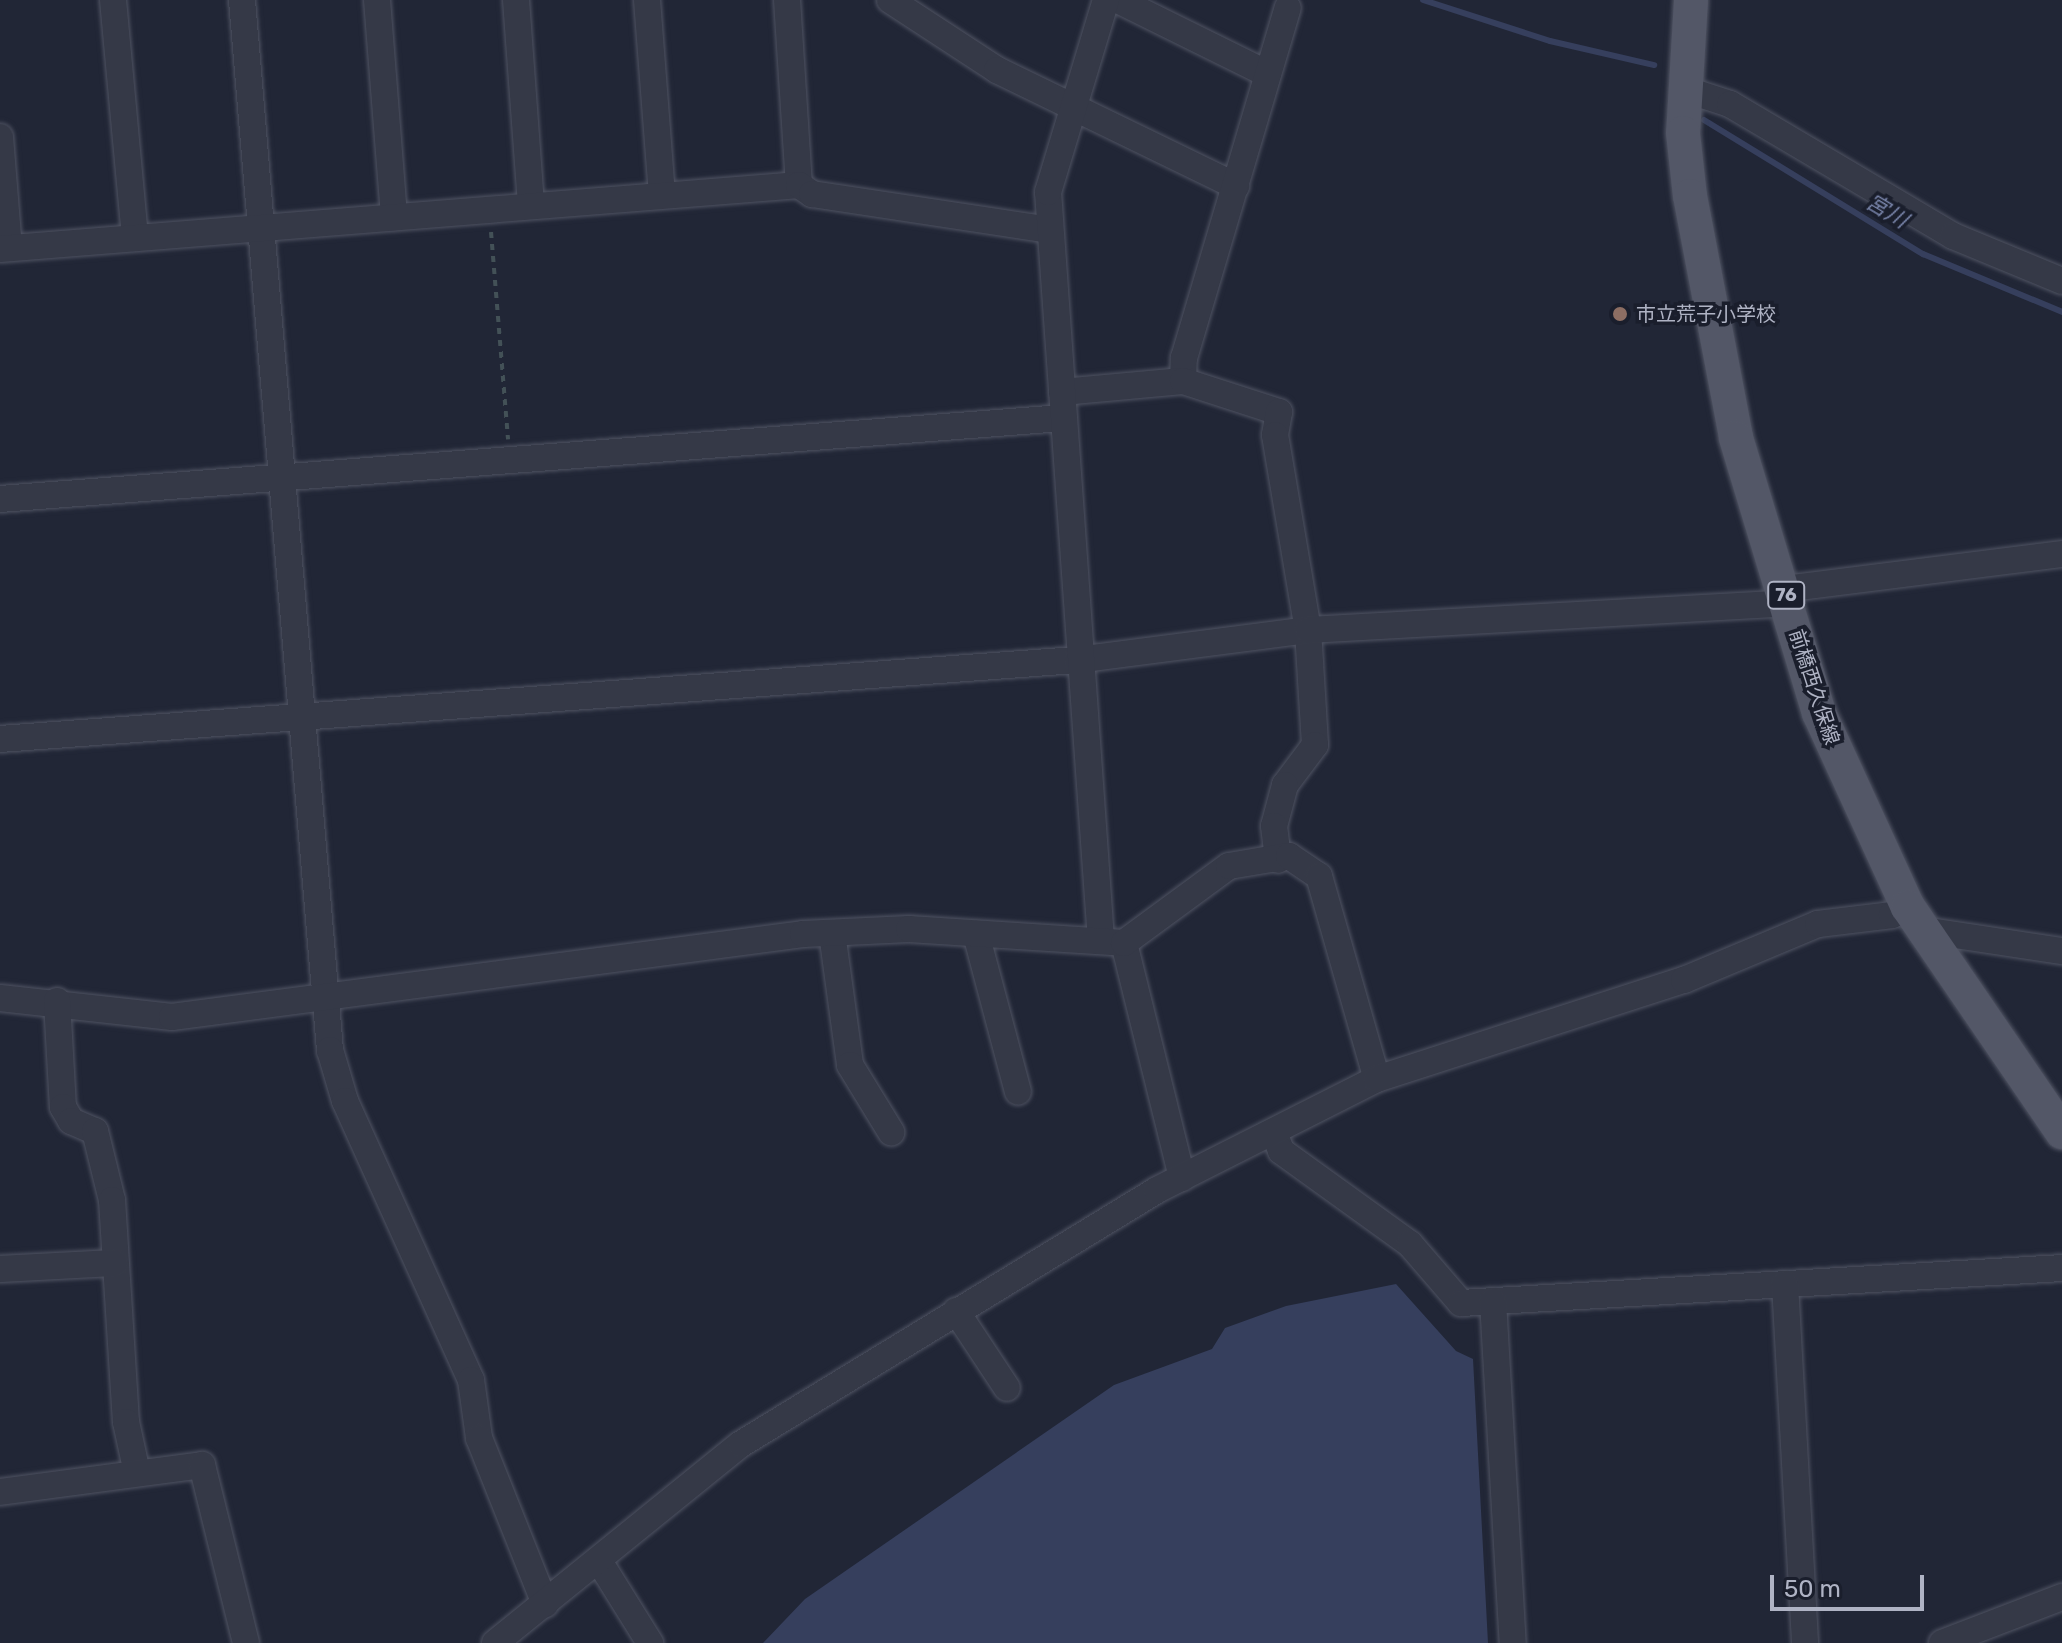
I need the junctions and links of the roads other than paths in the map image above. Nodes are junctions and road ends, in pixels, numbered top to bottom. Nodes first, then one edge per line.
1 (113, 0) edge
2 (242, 0) edge
3 (377, 0) edge
4 (516, 0) edge
5 (647, 0) edge
6 (787, 0) edge
7 (890, 0) edge
8 (1106, 0) edge
9 (1118, 0) edge
10 (1691, 0) edge
11 (1288, 8) dead end
12 (1268, 74) junction
13 (1684, 89) junction
14 (1076, 107) junction
15 (0, 137) edge
16 (799, 185) junction
17 (1236, 186) junction
18 (662, 194) junction
19 (531, 204) junction
20 (394, 217) junction
21 (259, 228) junction
22 (1049, 230) junction
23 (135, 238) junction
24 (4, 249) edge
25 (2062, 281) edge
26 (1183, 381) junction
27 (1062, 405) junction
28 (280, 479) junction
29 (0, 499) edge
30 (2062, 554) edge
31 (1786, 596) junction
32 (1308, 630) junction
33 (1077, 660) junction
34 (304, 718) junction
35 (0, 739) edge
36 (1278, 860) junction
37 (1915, 918) junction
38 (832, 933) junction
39 (976, 934) junction
40 (1112, 942) junction
41 (2062, 951) edge
42 (323, 996) junction
43 (0, 998) edge
44 (57, 1001) junction
45 (1377, 1079) junction
46 (1018, 1092) dead end
47 (891, 1132) dead end
48 (2062, 1132) edge
49 (1275, 1135) junction
50 (1182, 1178) junction
51 (115, 1263) junction
52 (2062, 1268) edge
53 (0, 1269) edge
54 (1785, 1284) junction
55 (1493, 1301) junction
56 (956, 1311) junction
57 (1007, 1388) dead end
58 (137, 1473) junction
59 (0, 1492) edge
60 (599, 1561) junction
61 (2062, 1597) edge
62 (545, 1604) junction
63 (246, 1643) edge
64 (495, 1643) edge
65 (650, 1643) edge
66 (1513, 1643) edge
67 (1805, 1643) edge
68 (1942, 1643) edge

1 - 23 street
2 - 21 street
3 - 20 street
4 - 19 street
5 - 18 street
6 - 16 street
7 - 14 street
8 - 14 street
9 - 12 street
10 - 13 main road, 前橋西久保線 / 76
11 - 12 street
12 - 17 street
13 - 25 street
13 - 31 main road, 前橋西久保線 / 76
14 - 17 street
14 - 22 street
15 - 24 street
16 - 18 street
16 - 22 street
17 - 26 street
18 - 19 street
19 - 20 street
20 - 21 street
21 - 23 street
21 - 28 street
22 - 27 street
23 - 24 street
26 - 27 street
26 - 32 street
27 - 28 street
27 - 33 street
28 - 29 street
28 - 34 street
30 - 31 street
31 - 32 street
31 - 37 main road, 前橋西久保線 / 76
32 - 33 street
32 - 36 street
33 - 34 street
33 - 40 street
34 - 35 street
34 - 42 street
36 - 40 street
36 - 45 street
37 - 41 street
37 - 45 street
37 - 48 main road, 前橋西久保線 / 76
38 - 39 street
38 - 42 street
38 - 47 street
39 - 40 street
39 - 46 street
40 - 50 street
42 - 44 street
42 - 62 street
43 - 44 street
44 - 51 street
45 - 49 street
49 - 50 street
49 - 55 street
50 - 56 street
51 - 53 street
51 - 58 street
52 - 54 street
54 - 55 street
54 - 67 street
55 - 66 street
56 - 57 street
56 - 60 street
58 - 59 street
58 - 63 street
60 - 62 street
60 - 65 street
61 - 68 street
62 - 64 street

